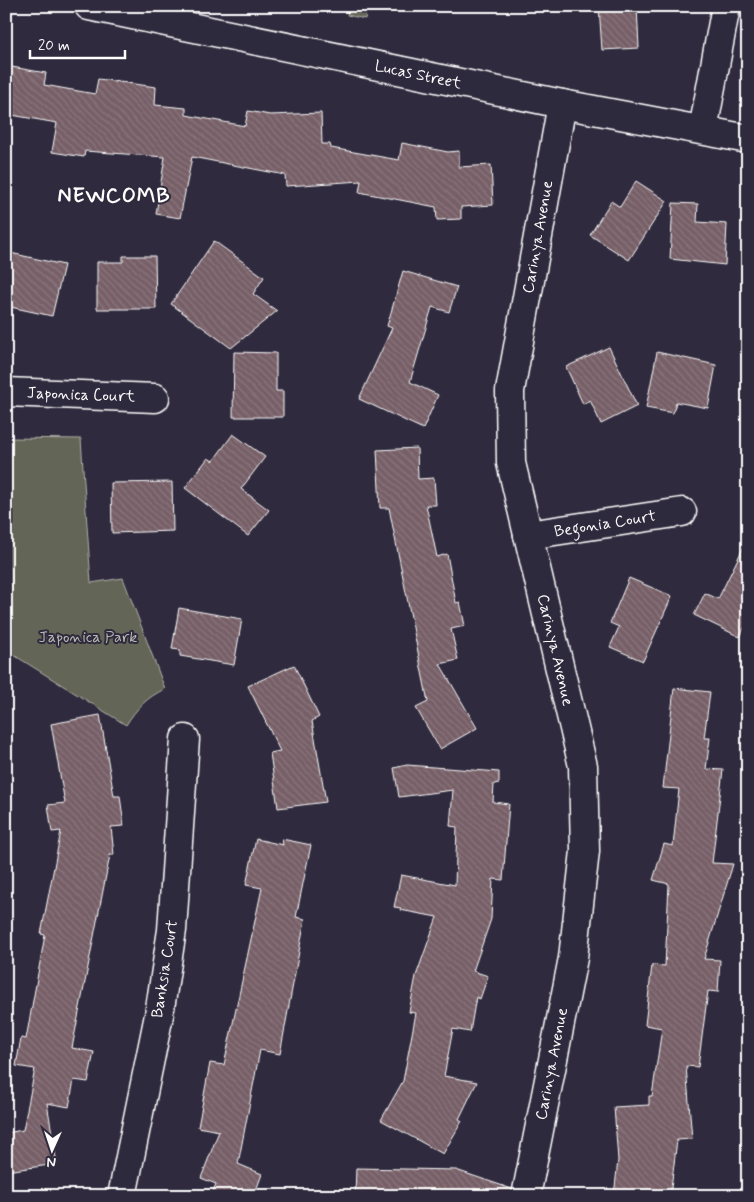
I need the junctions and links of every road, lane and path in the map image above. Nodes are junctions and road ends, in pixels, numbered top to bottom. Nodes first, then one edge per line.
1 (89, 6) edge
2 (726, 6) edge
3 (562, 104) junction
4 (702, 130) junction
5 (748, 139) edge
6 (6, 392) edge
7 (155, 398) dead end
8 (682, 512) dead end
9 (528, 535) junction
10 (184, 739) dead end
11 (122, 1196) edge
12 (526, 1196) edge

1 - 3 street, Lucas Street
2 - 4 street
3 - 4 street, Lucas Street
3 - 9 street, Carinya Avenue
4 - 5 street, Lucas Street
6 - 7 street, Japonica Court
8 - 9 street, Begonia Court
9 - 12 street, Carinya Avenue
10 - 11 street, Banksia Court

